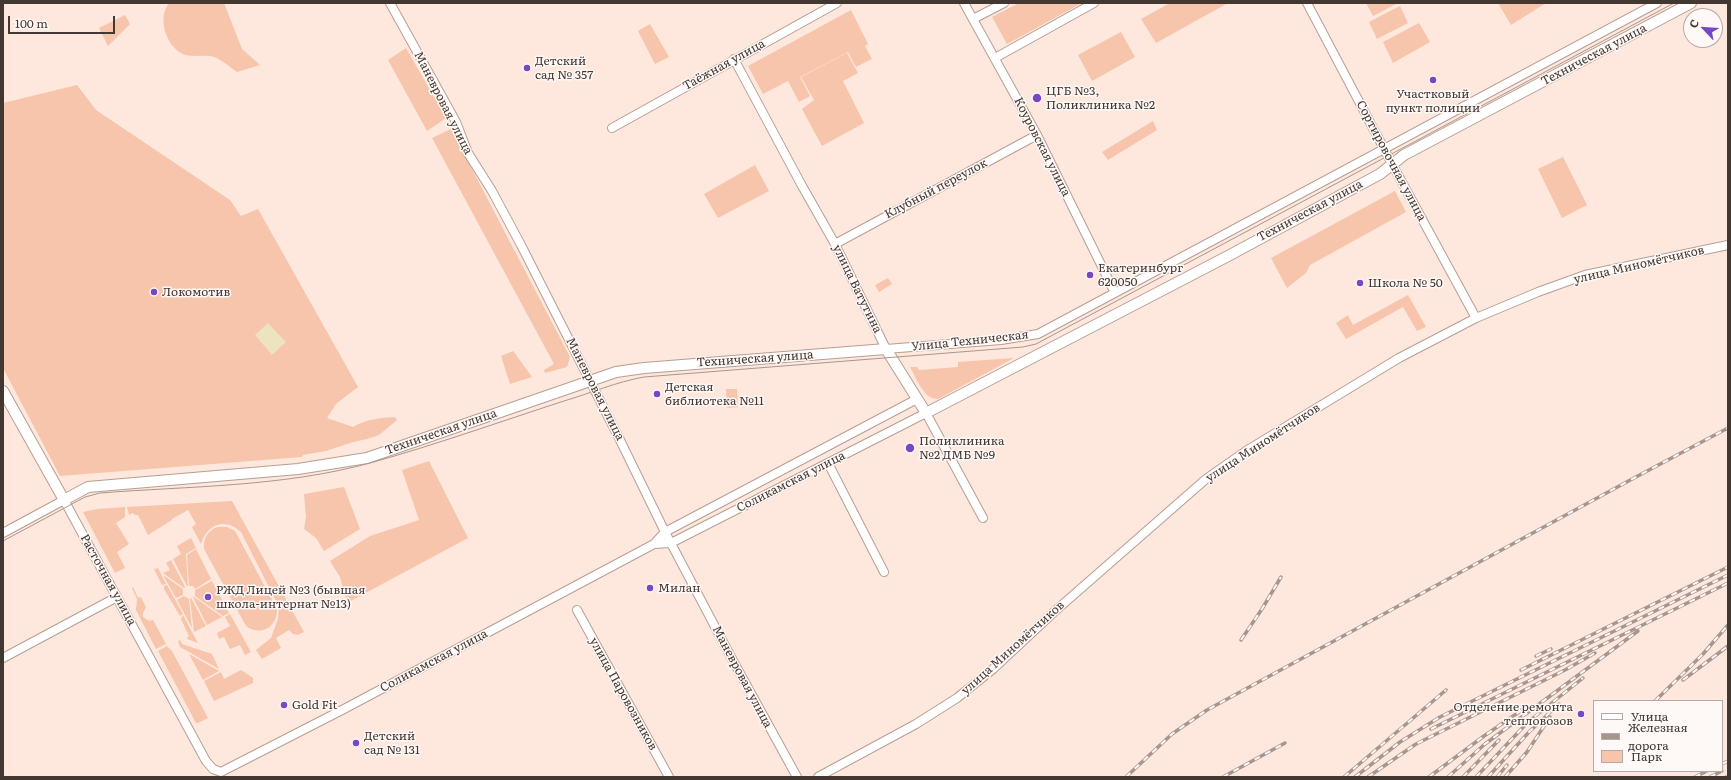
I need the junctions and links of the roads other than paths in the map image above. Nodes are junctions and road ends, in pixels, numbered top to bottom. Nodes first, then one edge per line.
1 (390, 3) edge
2 (837, 3) edge
3 (964, 3) edge
4 (1004, 3) edge
5 (1094, 3) edge
6 (1307, 3) edge
7 (1658, 3) edge
8 (1691, 3) edge
9 (973, 19) junction
10 (995, 58) junction
11 (734, 59) junction
12 (612, 128) dead end
13 (1037, 135) junction
14 (1384, 149) junction
15 (1392, 164) junction
16 (834, 244) junction
17 (1728, 245) edge
18 (1115, 293) junction
19 (1476, 318) junction
20 (886, 349) junction
21 (591, 382) junction
22 (3, 391) edge
23 (917, 399) junction
24 (926, 413) junction
25 (828, 463) junction
26 (64, 500) junction
27 (983, 518) dead end
28 (665, 532) junction
29 (3, 533) edge
30 (671, 543) junction
31 (654, 544) junction
32 (884, 572) dead end
33 (117, 597) junction
34 (577, 610) dead end
35 (3, 658) edge
36 (213, 769) joint
37 (669, 777) edge
38 (797, 777) edge
39 (818, 777) edge

1 - 21 street, Маневровая улица
2 - 11 street, Таёжная улица
3 - 9 street, Коуровская улица
4 - 9 street
5 - 10 street
6 - 14 street, Сортировочная улица
7 - 14 street, Улица Техническая
8 - 15 main road, Техническая улица
9 - 10 street, Коуровская улица
10 - 13 street, Коуровская улица
11 - 12 street, Таёжная улица
11 - 16 street, улица Ватутина
13 - 16 street, Клубный переулок
13 - 18 street, Коуровская улица
14 - 15 street, Сортировочная улица
14 - 18 street, Улица Техническая
15 - 19 street, Сортировочная улица
15 - 24 main road, Техническая улица
16 - 20 street, улица Ватутина
17 - 19 street, улица Миномётчиков
18 - 20 street, Улица Техническая
19 - 39 street, улица Миномётчиков
20 - 21 main road, Техническая улица
20 - 23 main road, улица Ватутина
21 - 26 main road, Техническая улица
21 - 28 street, Маневровая улица
22 - 26 main road, Расточная улица
23 - 24 main road, улица Ватутина
23 - 28 street, Соликамская улица
24 - 25 street, Соликамская улица
24 - 27 street, улица Ватутина
25 - 30 street, Соликамская улица
25 - 32 street
26 - 29 street, Техническая улица
26 - 33 street, Расточная улица
28 - 30 street, Маневровая улица
28 - 31 street, Соликамская улица
30 - 31 street, Соликамская улица
30 - 38 street, Маневровая улица
31 - 36 street, Соликамская улица
33 - 35 street
33 - 36 street, Расточная улица
34 - 37 street, улица Паровозников

